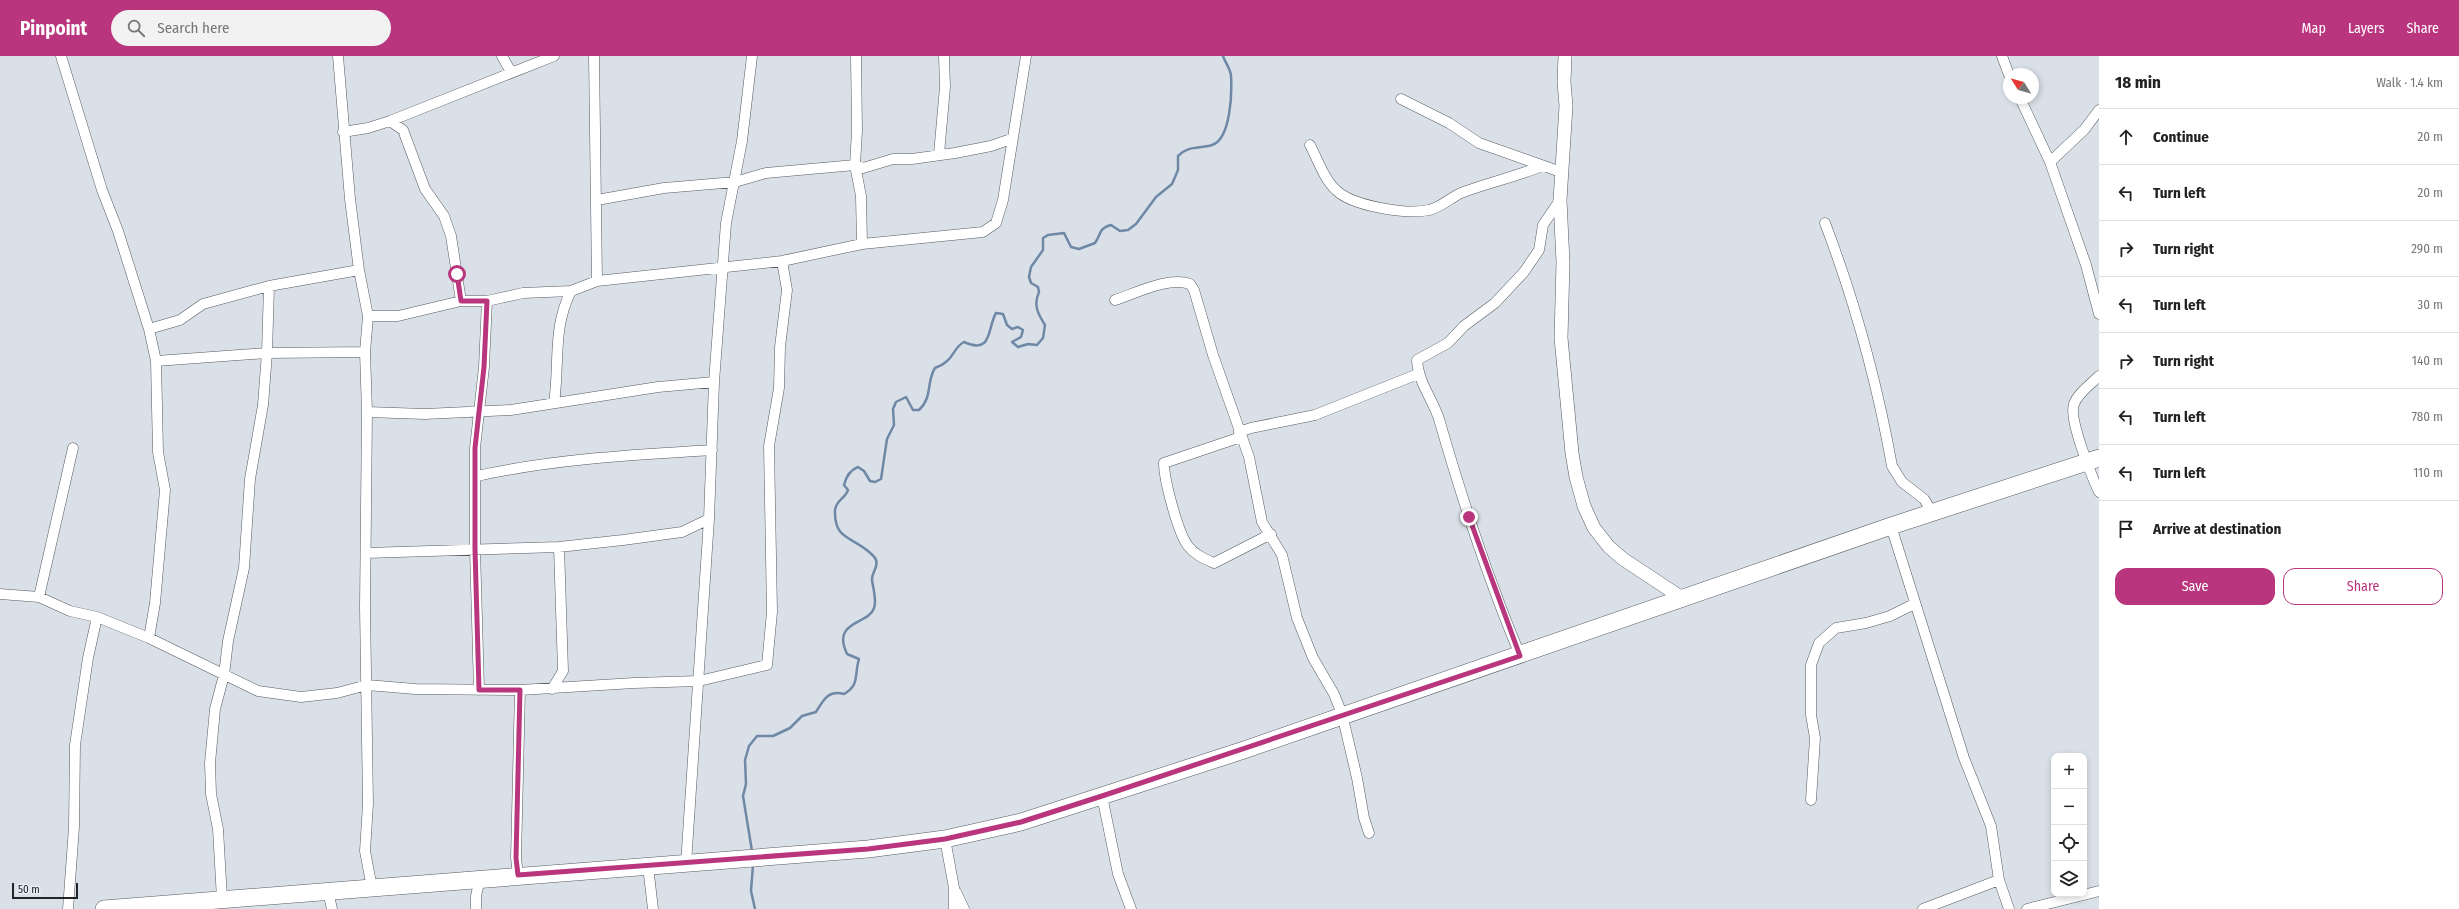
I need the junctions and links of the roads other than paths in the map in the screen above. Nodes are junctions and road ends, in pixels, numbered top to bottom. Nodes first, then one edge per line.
1 (61, 56) edge
2 (338, 56) edge
3 (502, 56) edge
4 (554, 56) edge
5 (594, 56) edge
6 (752, 56) edge
7 (856, 56) edge
8 (944, 56) edge
9 (1026, 56) edge
10 (1565, 56) edge
11 (2002, 56) edge
12 (2006, 68) edge
13 (511, 72) junction
14 (1401, 99) dead end
15 (2023, 104) edge
16 (2099, 110) edge
17 (390, 120) junction
18 (343, 132) junction
19 (1011, 139) junction
20 (1310, 146) dead end
21 (939, 154) junction
22 (2050, 162) junction
23 (855, 165) junction
24 (1542, 166) junction
25 (1561, 172) junction
26 (735, 182) junction
27 (597, 200) junction
28 (1560, 200) junction
29 (1825, 223) dead end
30 (862, 244) junction
31 (782, 261) junction
32 (723, 266) junction
33 (359, 270) junction
34 (598, 281) junction
35 (269, 286) junction
36 (571, 291) junction
37 (1115, 300) dead end
38 (461, 301) junction
39 (487, 301) junction
40 (2099, 314) edge
41 (368, 316) junction
42 (150, 329) junction
43 (365, 352) junction
44 (267, 353) junction
45 (156, 361) junction
46 (1418, 374) junction
47 (2099, 376) edge
48 (714, 382) junction
49 (554, 402) junction
50 (367, 412) junction
51 (478, 412) junction
52 (1240, 435) junction
53 (73, 448) dead end
54 (712, 450) junction
55 (2092, 460) edge
56 (477, 476) junction
57 (2099, 492) edge
58 (1932, 512) junction
59 (709, 519) junction
60 (1891, 526) junction
61 (1271, 534) junction
62 (559, 547) junction
63 (475, 549) junction
64 (366, 553) junction
65 (0, 594) edge
66 (38, 597) junction
67 (1682, 598) junction
68 (1914, 604) junction
69 (97, 617) junction
70 (149, 638) junction
71 (1520, 656) junction
72 (224, 675) junction
73 (699, 682) junction
74 (368, 685) junction
75 (552, 689) junction
76 (479, 690) junction
77 (520, 690) junction
78 (1342, 714) junction
79 (1102, 796) junction
80 (1811, 800) dead end
81 (1369, 833) dead end
82 (945, 839) junction
83 (686, 864) junction
84 (648, 866) junction
85 (518, 875) junction
86 (480, 878) junction
87 (1999, 880) junction
88 (372, 888) junction
89 (954, 888) junction
90 (328, 890) junction
91 (2099, 892) edge
92 (222, 899) junction
93 (160, 907) edge
94 (68, 909) edge
95 (104, 909) edge
96 (332, 909) edge
97 (476, 909) edge
98 (652, 909) edge
99 (954, 909) edge
100 (964, 909) edge
101 (1131, 909) edge
102 (1923, 909) edge
103 (2009, 909) edge
104 (2028, 909) edge

1 - 42 street
2 - 18 street
3 - 13 street
4 - 13 street
5 - 27 street
6 - 26 street
7 - 23 street
8 - 21 street
9 - 19 street
10 - 25 street
11 - 12 street
13 - 17 street
14 - 24 street
15 - 22 street
16 - 22 street
17 - 18 street
17 - 38 street
18 - 33 street
19 - 21 street
19 - 30 street
20 - 24 street
21 - 23 street
22 - 40 street
23 - 26 street
23 - 30 street
24 - 25 street
25 - 28 street
26 - 27 street
26 - 32 street
27 - 34 street
28 - 46 street
28 - 67 street
29 - 58 street
30 - 31 street
31 - 32 street
31 - 73 street
32 - 34 street
32 - 48 street
33 - 35 street
33 - 41 street
34 - 36 street
35 - 42 street
35 - 44 street
36 - 39 street
36 - 49 street
37 - 52 street
38 - 39 street
38 - 41 street
39 - 51 street
41 - 43 street
42 - 45 street
43 - 44 street
43 - 50 street
44 - 45 street
44 - 72 street
45 - 70 street
46 - 52 street
46 - 71 street
47 - 55 street
48 - 49 street
48 - 54 street
49 - 51 street
50 - 51 street
50 - 64 street
51 - 56 street
52 - 61 street
52 - 61 street
53 - 66 street
54 - 56 street
54 - 59 street
55 - 57 street
55 - 58 main road
56 - 63 street
58 - 60 main road
59 - 62 street
59 - 73 street
60 - 67 main road
60 - 68 street
61 - 78 street
62 - 63 street
62 - 75 street
63 - 64 street
63 - 76 street
64 - 74 street
65 - 66 street
66 - 69 street
67 - 71 main road
68 - 80 street
68 - 87 street
69 - 70 street
69 - 94 street
70 - 72 street
71 - 78 main road
72 - 74 street
72 - 92 street
73 - 75 street
73 - 83 street
74 - 76 street
74 - 88 street
75 - 77 street
76 - 77 street
77 - 85 street
78 - 79 main road
78 - 81 street
79 - 82 main road
79 - 101 street
82 - 83 main road
82 - 89 street
83 - 84 main road
84 - 85 main road
84 - 98 street
85 - 86 main road
86 - 88 main road
86 - 97 street
87 - 102 street
87 - 103 street
88 - 90 main road
89 - 99 street
89 - 100 street
90 - 92 main road
90 - 96 street
91 - 104 street
92 - 93 main road
93 - 95 main road

